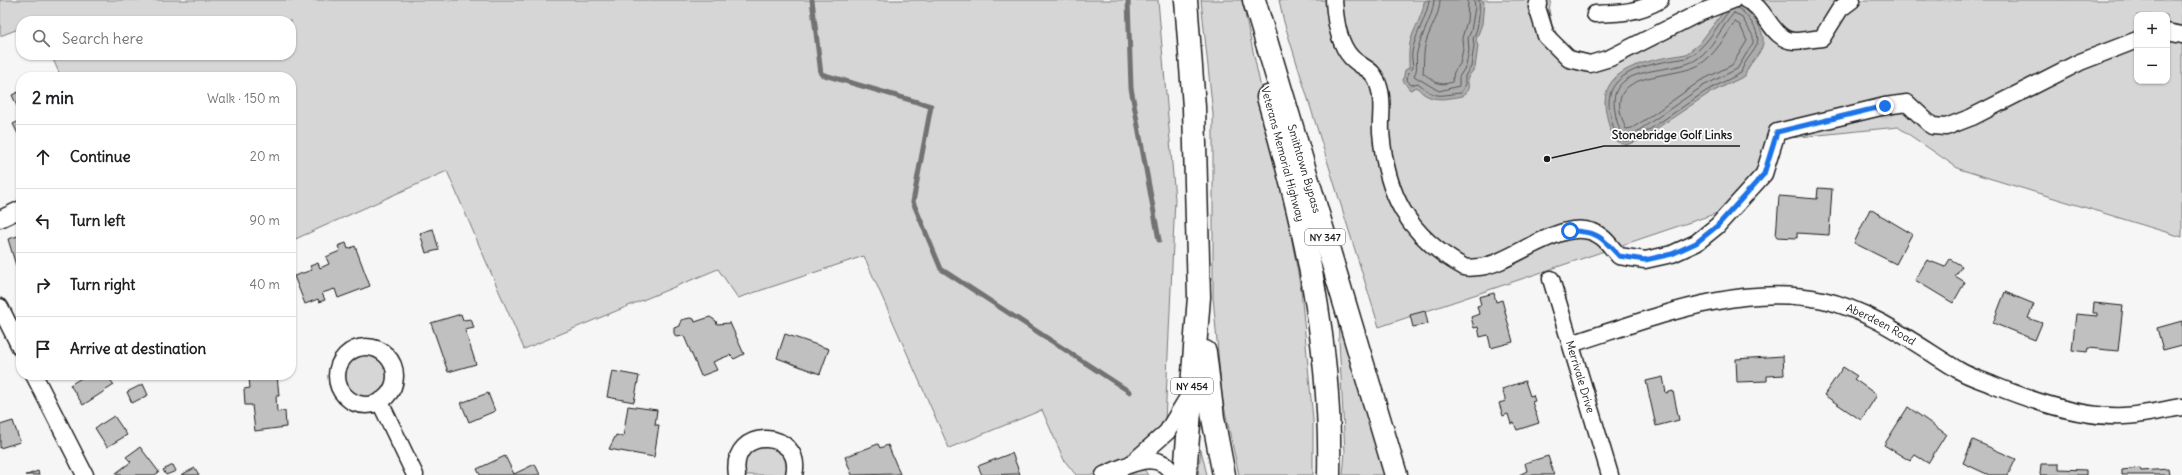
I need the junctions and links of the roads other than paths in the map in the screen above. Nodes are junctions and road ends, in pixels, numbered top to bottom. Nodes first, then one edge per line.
1 (1186, 0) edge
2 (1248, 0) edge
3 (1254, 0) edge
4 (1334, 0) edge
5 (1539, 0) edge
6 (1660, 0) edge
7 (1732, 0) edge
8 (1746, 0) edge
9 (1852, 0) edge
10 (1595, 14) dead end
11 (2170, 33) edge
12 (2182, 35) edge
13 (2134, 41) edge
14 (16, 211) edge
15 (0, 219) edge
16 (1551, 279) dead end
17 (1199, 297) junction
18 (0, 307) edge
19 (16, 338) edge
20 (1571, 344) junction
21 (37, 380) edge
22 (1192, 393) junction
23 (380, 402) dead end
24 (2182, 408) edge
25 (1131, 464) junction
26 (85, 475) edge
27 (415, 475) edge
28 (737, 475) edge
29 (794, 475) edge
30 (1104, 475) edge
31 (1172, 475) edge
32 (1185, 475) edge
33 (1224, 475) edge
34 (1329, 475) edge
35 (1396, 475) edge
36 (1610, 475) edge

1 - 17 highway
2 - 34 highway, Veterans Memorial Highway
3 - 35 highway, Smithtown Bypass / NY 347
4 - 13 street
5 - 7 street
6 - 10 street
8 - 9 street
11 - 12 street
14 - 15 street
16 - 20 street, Merrivale Drive
17 - 22 highway, NY 454
17 - 33 highway
18 - 19 street
20 - 24 street, Aberdeen Road
20 - 36 street, Merrivale Drive
21 - 26 street
22 - 25 street
22 - 32 highway, NY 454
23 - 27 street
25 - 30 street
25 - 31 street
28 - 29 street

